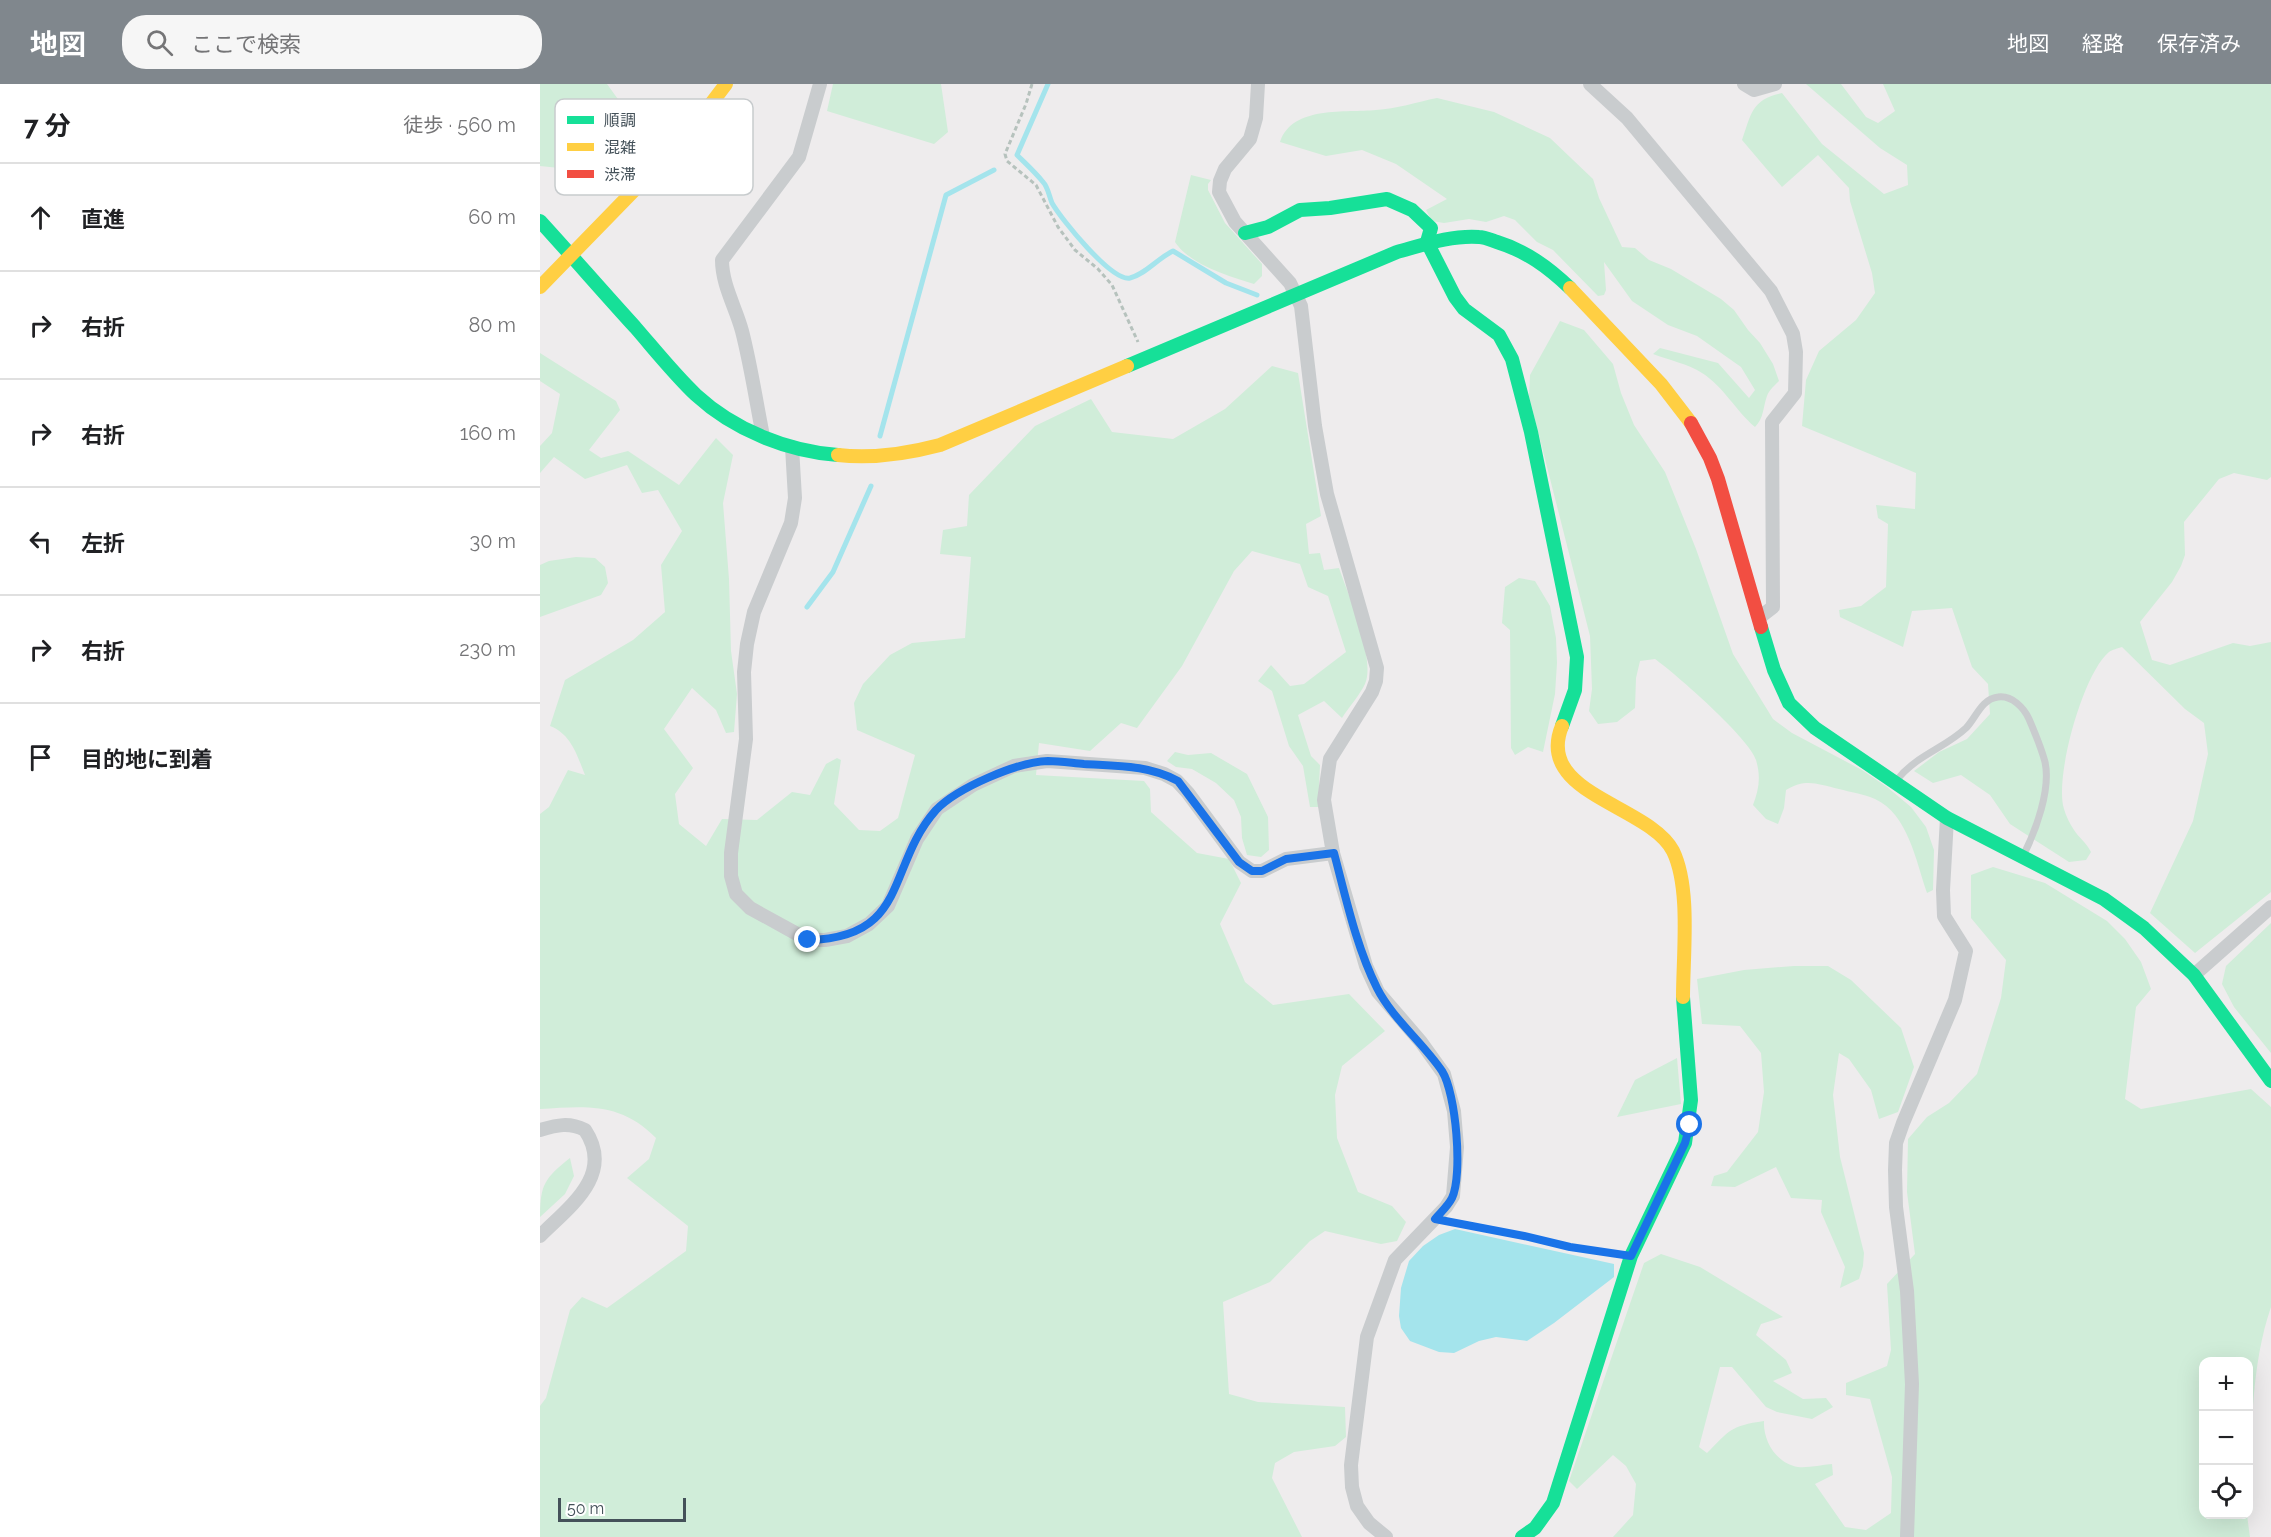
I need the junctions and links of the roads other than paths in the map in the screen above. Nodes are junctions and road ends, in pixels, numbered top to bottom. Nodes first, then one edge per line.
1 (726, 84) edge
2 (820, 84) edge
3 (1258, 84) edge
4 (1590, 84) edge
5 (1744, 84) edge
6 (1775, 84) edge
7 (716, 99) edge
8 (628, 195) edge
9 (540, 221) edge
10 (1245, 233) junction
11 (1427, 242) junction
12 (570, 255) junction
13 (540, 287) edge
14 (1296, 293) junction
15 (763, 436) junction
16 (792, 447) junction
17 (1760, 617) junction
18 (1896, 782) junction
19 (1947, 818) junction
20 (1334, 853) junction
21 (2023, 857) junction
22 (2271, 907) edge
23 (2194, 975) junction
24 (2271, 1081) edge
25 (540, 1130) edge
26 (540, 1236) edge
27 (1386, 1537) edge
28 (1522, 1537) edge
29 (1907, 1537) edge

1 - 7 street
2 - 15 street
3 - 10 street
4 - 17 street
5 - 6 street
8 - 12 street
9 - 12 street
10 - 11 street
10 - 14 street
11 - 14 street
11 - 17 street
11 - 28 street
12 - 13 street
12 - 15 street
14 - 16 street
14 - 20 street
15 - 16 street
16 - 20 street
17 - 18 street
18 - 19 street
18 - 21 lane
19 - 21 street
19 - 29 street
20 - 27 street
21 - 23 street
22 - 23 street
23 - 24 street
25 - 26 street

